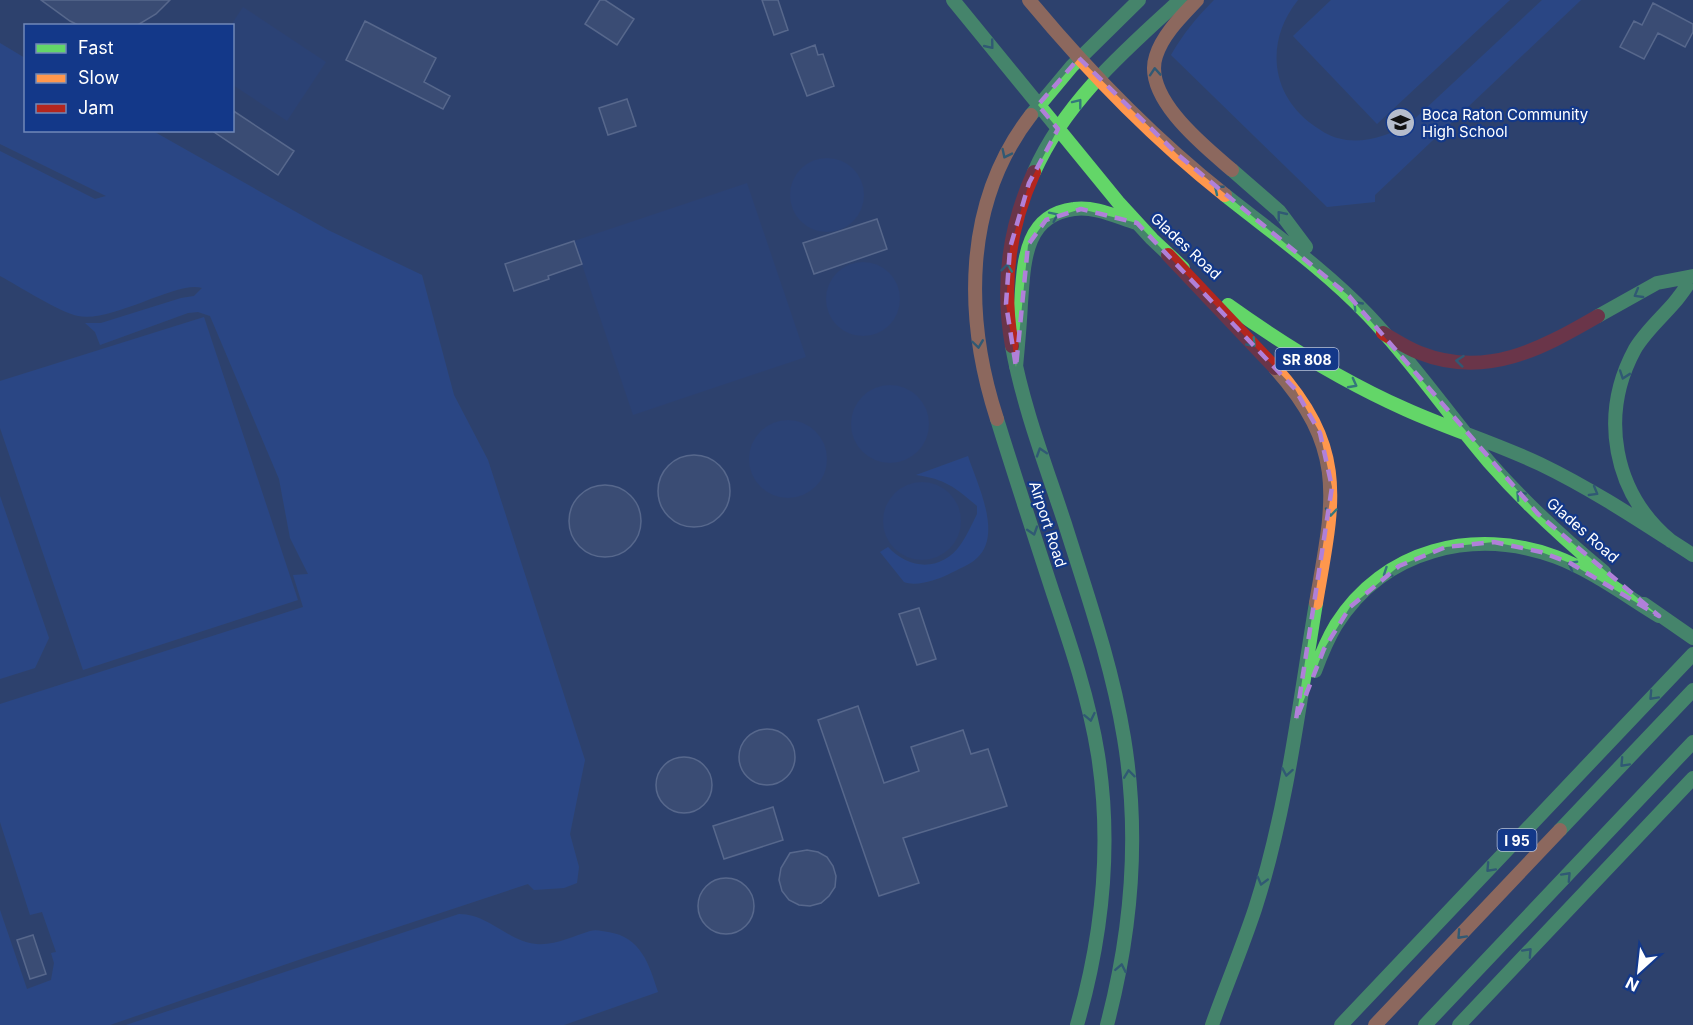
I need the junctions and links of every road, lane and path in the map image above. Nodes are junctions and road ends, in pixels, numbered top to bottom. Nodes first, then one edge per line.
1 (953, 0) edge
2 (1029, 0) edge
3 (1139, 0) edge
4 (1180, 0) edge
5 (1197, 0) edge
6 (1079, 58) junction
7 (1099, 79) junction
8 (1038, 105) junction
9 (1058, 129) junction
10 (1137, 223) junction
11 (1168, 255) junction
12 (1693, 276) edge
13 (1329, 278) junction
14 (1383, 333) junction
15 (1016, 367) junction
16 (1465, 432) junction
17 (1671, 541) junction
18 (1693, 555) edge
19 (1659, 616) junction
20 (1693, 638) edge
21 (1693, 654) edge
22 (1693, 690) edge
23 (1296, 720) junction
24 (1693, 742) edge
25 (1693, 778) edge
26 (1077, 1025) edge
27 (1107, 1025) edge
28 (1212, 1025) edge
29 (1341, 1025) edge
30 (1375, 1025) edge
31 (1425, 1025) edge
32 (1459, 1025) edge

1 -> 8 main road, Glades Road / SR 808
2 - 6 main road, Glades Road / SR 808
3 - 6 main road, Airport Road
4 - 7 main road, Airport Road
13 -> 5 main road
6 - 7 main road, Glades Road / SR 808
6 - 8 main road, Airport Road
9 -> 7 main road, Airport Road
13 -> 7 main road, Glades Road / SR 808
8 - 9 main road, Glades Road / SR 808
8 -> 26 main road, Airport Road
9 - 10 main road, Glades Road / SR 808
15 -> 9 main road, Airport Road
10 - 11 main road, Glades Road / SR 808
15 -> 10 main road
11 -> 16 main road, Glades Road / SR 808
11 -> 23 main road
12 -> 14 main road
12 -> 17 main road
14 -> 13 main road, Glades Road / SR 808
14 - 16 main road, Glades Road / SR 808
27 -> 15 main road, Airport Road
16 -> 17 main road, Glades Road / SR 808
19 -> 16 main road, Glades Road / SR 808
17 - 18 main road, Glades Road / SR 808
19 - 20 main road, Glades Road / SR 808
19 -> 23 main road
21 -> 29 main road, I 95
22 -> 30 main road
23 -> 28 main road
31 -> 24 main road
32 -> 25 main road

